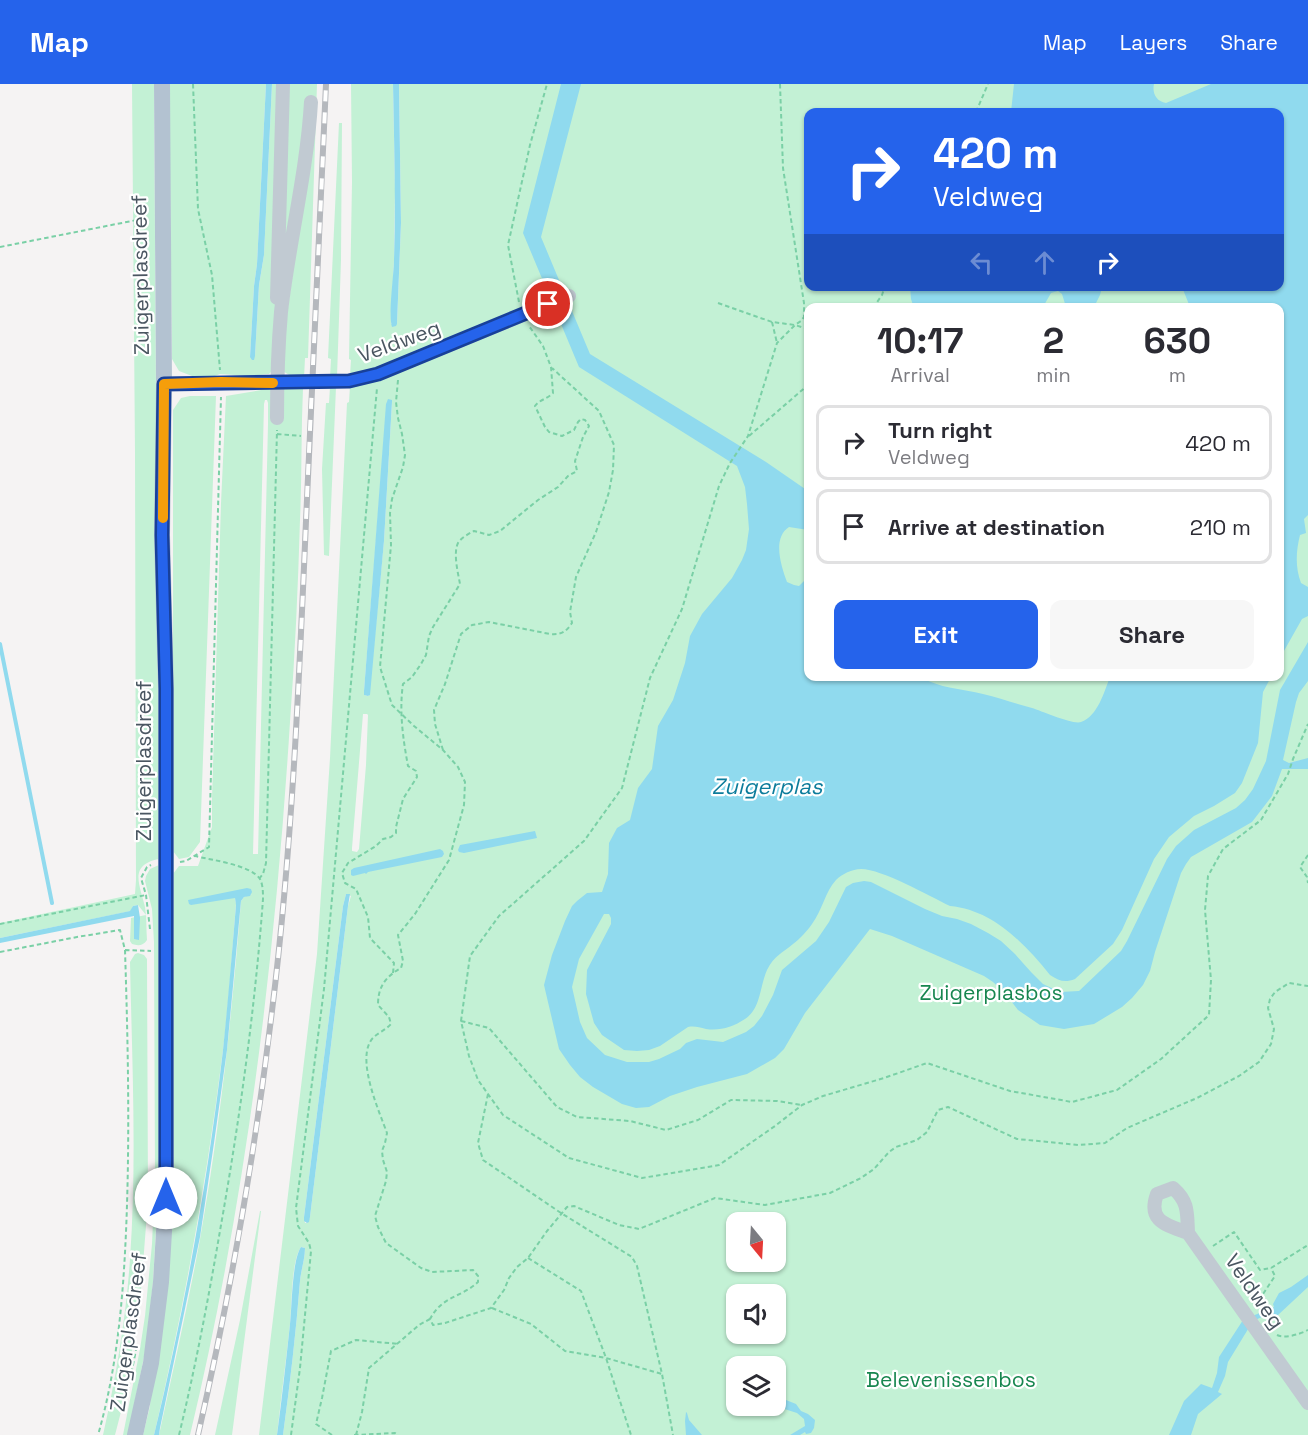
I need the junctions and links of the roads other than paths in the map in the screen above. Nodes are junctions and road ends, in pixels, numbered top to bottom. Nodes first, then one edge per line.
1 (162, 84) edge
2 (283, 84) edge
3 (311, 102) dead end
4 (569, 296) dead end
5 (280, 327) junction
6 (277, 383) junction
7 (164, 384) junction
8 (277, 418) road end
9 (1188, 1233) dead end
10 (1308, 1403) edge
11 (135, 1435) edge

1 - 7 main road, Zuigerplasdreef
2 - 5 street
3 - 5 street
4 - 6 street, Veldweg
5 - 6 street
6 - 7 street, Veldweg
6 - 8 street
7 - 11 main road, Zuigerplasdreef
9 - 10 street, Veldweg

